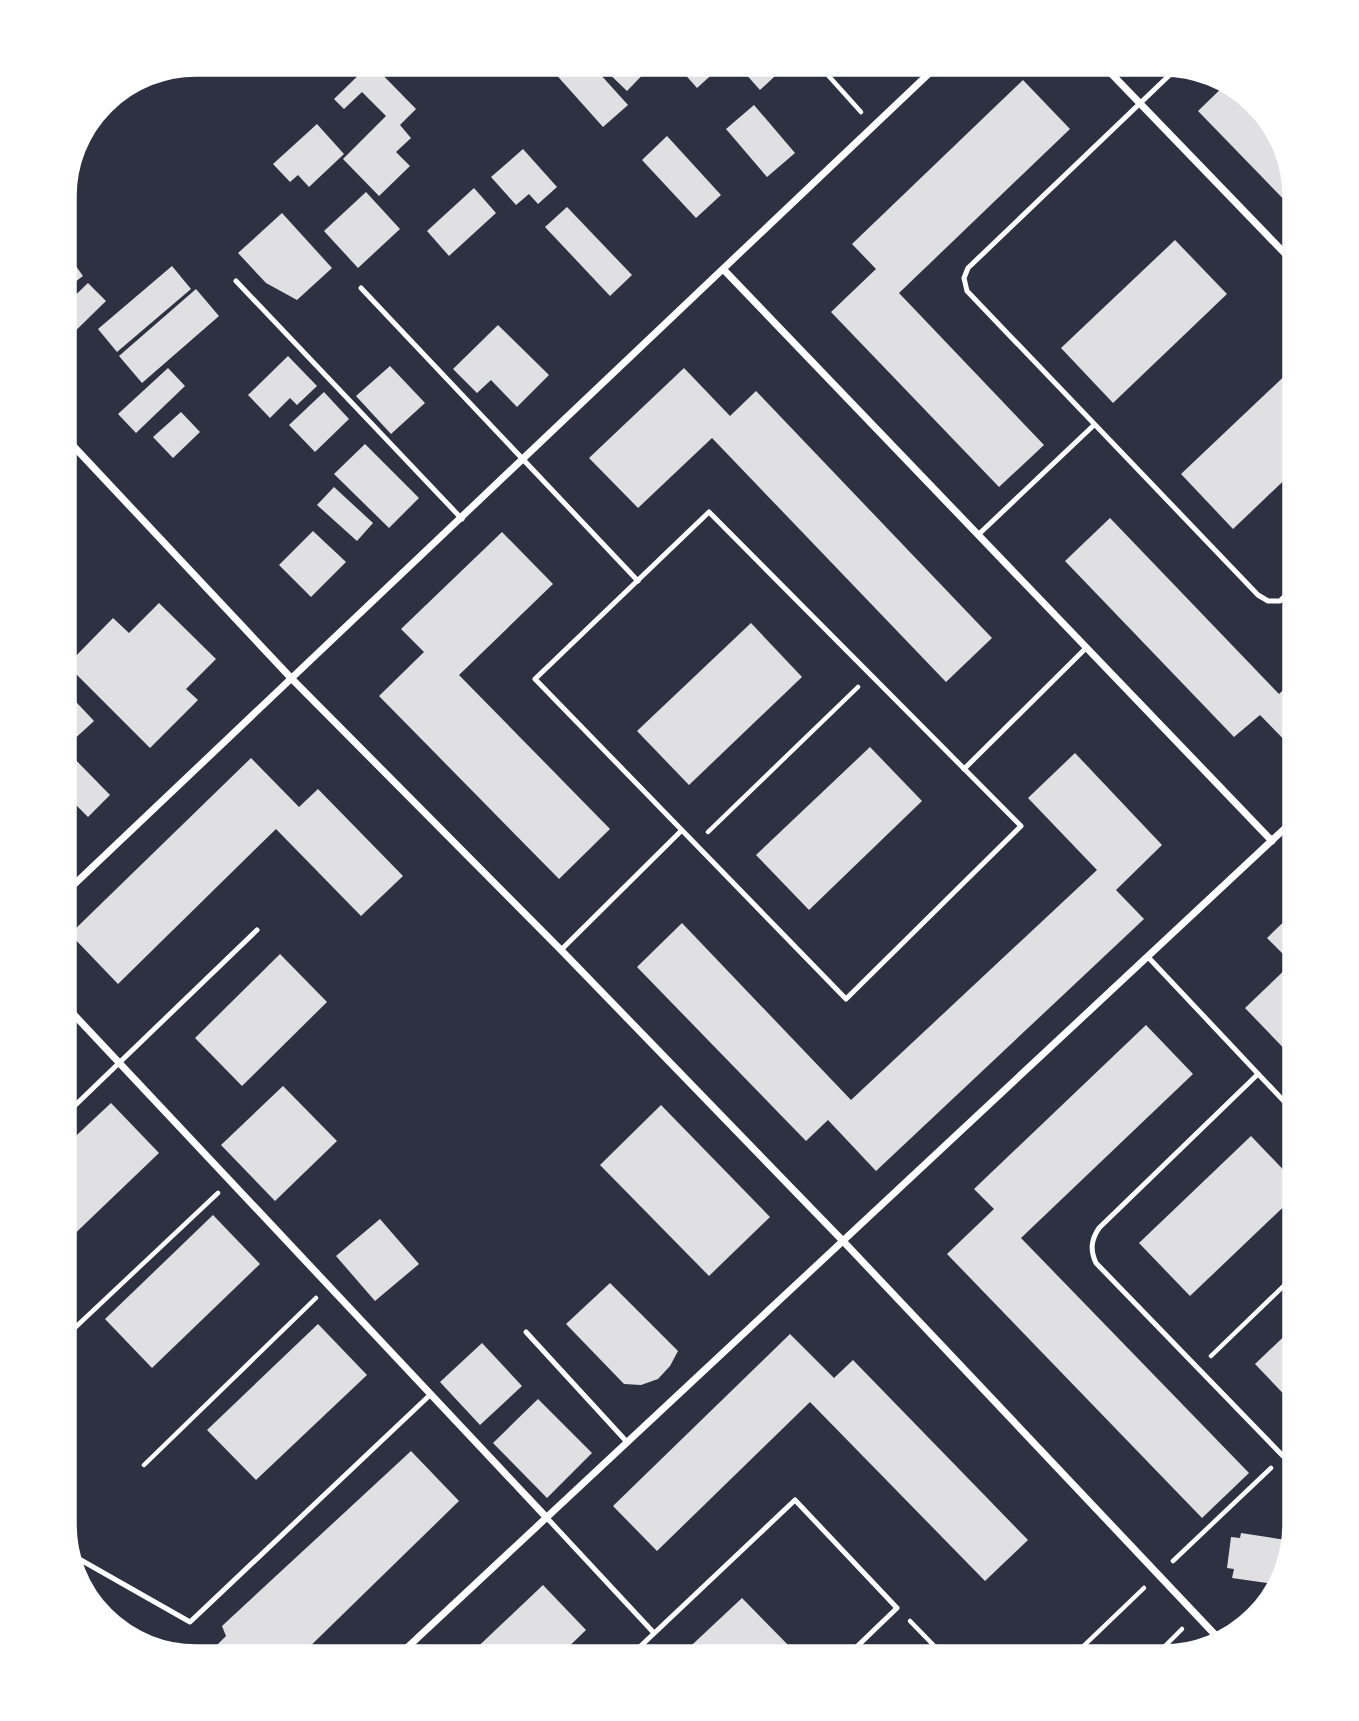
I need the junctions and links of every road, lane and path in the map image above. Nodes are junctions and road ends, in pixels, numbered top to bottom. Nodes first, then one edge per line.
1 (828, 76) edge
2 (927, 76) edge
3 (1113, 76) edge
4 (1168, 76) edge
5 (1139, 104) junction
6 (874, 127) junction
7 (1284, 252) edge
8 (724, 270) junction
9 (236, 281) dead end
10 (361, 288) dead end
11 (1094, 425) junction
12 (76, 449) edge
13 (523, 459) junction
14 (462, 519) junction
15 (979, 534) junction
16 (638, 581) junction
17 (1284, 597) edge
18 (1086, 648) junction
19 (870, 675) junction
20 (292, 679) junction
21 (964, 769) junction
22 (1284, 830) edge
23 (681, 831) junction
24 (1272, 841) junction
25 (695, 844) junction
26 (75, 882) edge
27 (257, 930) dead end
28 (561, 950) junction
29 (1148, 957) junction
30 (75, 1016) edge
31 (120, 1063) junction
32 (1258, 1074) junction
33 (1284, 1101) edge
34 (75, 1105) edge
35 (231, 1181) junction
36 (843, 1241) junction
37 (329, 1285) junction
38 (1284, 1286) edge
39 (75, 1328) edge
40 (526, 1332) dead end
41 (1198, 1368) junction
42 (431, 1394) junction
43 (627, 1442) junction
44 (1283, 1456) joint
45 (144, 1465) dead end
46 (547, 1518) junction
47 (81, 1560) edge
48 (1158, 1574) junction
49 (897, 1608) junction
50 (1197, 1615) junction
51 (654, 1633) junction
52 (1214, 1634) edge
53 (409, 1646) edge
54 (640, 1646) edge
55 (857, 1646) edge
56 (934, 1646) edge
57 (1083, 1646) edge
58 (1165, 1646) edge

1 - 6 path
2 - 6 street
3 - 5 street
4 - 5 lane
5 - 7 street
5 - 11 lane
6 - 8 street
8 - 13 street
8 - 15 street
9 - 14 lane
10 - 13 lane
11 - 15 lane
11 - 17 lane
12 - 20 street
13 - 14 street
13 - 16 lane
14 - 20 street
15 - 18 street
16 - 19 lane
16 - 23 lane
18 - 21 lane
18 - 24 street
19 - 21 lane
19 - 25 path
20 - 26 street
20 - 28 street
21 - 25 lane
22 - 24 street
23 - 25 lane
23 - 28 lane
24 - 29 street
27 - 31 lane
28 - 36 street
29 - 32 lane
29 - 36 street
30 - 31 street
31 - 34 lane
31 - 35 street
32 - 33 lane
32 - 41 lane
35 - 37 street
35 - 39 path
36 - 43 street
36 - 48 street
37 - 42 street
37 - 45 path
38 - 41 path
40 - 43 lane
41 - 44 lane
42 - 46 street
42 - 47 lane
43 - 46 street
44 - 48 path
46 - 51 lane
46 - 53 street
48 - 50 street
48 - 57 path
49 - 51 lane
49 - 55 lane
49 - 56 path
50 - 52 street
50 - 58 path
51 - 54 lane

